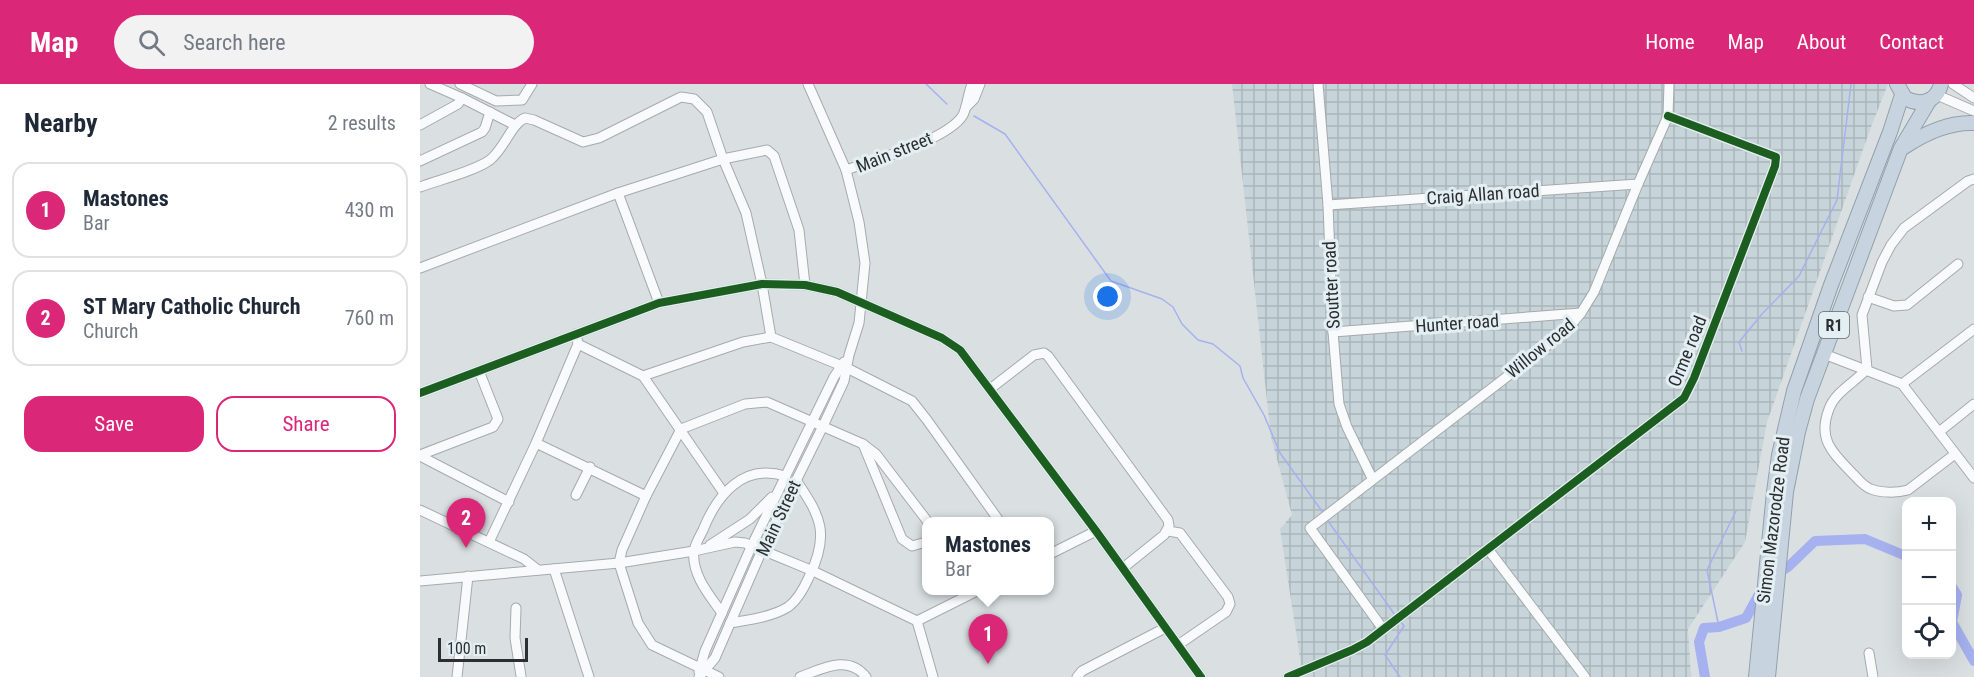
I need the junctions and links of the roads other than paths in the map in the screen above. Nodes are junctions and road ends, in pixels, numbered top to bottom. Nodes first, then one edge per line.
1 (430, 84) edge
2 (460, 84) edge
3 (532, 84) edge
4 (808, 84) edge
5 (972, 84) edge
6 (980, 84) edge
7 (1318, 84) edge
8 (1669, 84) edge
9 (1953, 84) edge
10 (1900, 89) edge
11 (1936, 93) edge
12 (462, 98) junction
13 (1974, 98) edge
14 (522, 100) junction
15 (966, 107) junction
16 (1974, 111) edge
17 (489, 112) junction
18 (1668, 116) junction
19 (525, 118) junction
20 (1974, 123) edge
21 (420, 125) edge
22 (515, 125) junction
23 (1901, 148) junction
24 (723, 159) junction
25 (420, 161) edge
26 (846, 171) junction
27 (1972, 183) edge
28 (1638, 184) junction
29 (420, 187) edge
30 (618, 193) junction
31 (1328, 205) junction
32 (1958, 264) dead end
33 (420, 268) edge
34 (762, 284) junction
35 (806, 285) junction
36 (1868, 297) junction
37 (659, 303) junction
38 (862, 303) junction
39 (1581, 313) junction
40 (1974, 329) edge
41 (1333, 332) junction
42 (771, 337) junction
43 (577, 339) junction
44 (1824, 354) junction
45 (844, 367) junction
46 (1867, 369) junction
47 (479, 371) junction
48 (643, 376) junction
49 (1902, 384) junction
50 (990, 388) junction
51 (420, 393) edge
52 (1974, 405) edge
53 (812, 422) junction
54 (823, 426) junction
55 (681, 429) junction
56 (1939, 432) junction
57 (536, 443) junction
58 (863, 444) junction
59 (1955, 454) junction
60 (420, 455) edge
61 (590, 467) junction
62 (785, 476) junction
63 (1372, 478) junction
64 (1974, 478) edge
65 (796, 480) junction
66 (777, 491) junction
67 (723, 492) junction
68 (576, 495) dead end
69 (646, 496) junction
70 (508, 502) junction
71 (420, 510) edge
72 (924, 517) edge
73 (996, 517) edge
74 (1096, 531) junction
75 (1168, 531) junction
76 (489, 542) junction
77 (922, 543) edge
78 (752, 545) junction
79 (705, 548) junction
80 (1488, 549) junction
81 (762, 550) junction
82 (694, 551) junction
83 (1054, 552) edge
84 (1773, 561) junction
85 (619, 563) junction
86 (1123, 568) junction
87 (554, 569) junction
88 (538, 570) junction
89 (813, 571) junction
90 (468, 576) junction
91 (420, 581) edge
92 (971, 595) edge
93 (516, 608) dead end
94 (722, 613) junction
95 (1767, 620) junction
96 (918, 621) junction
97 (730, 623) junction
98 (1387, 626) junction
99 (1165, 628) junction
100 (1178, 645) junction
101 (1869, 653) dead end
102 (701, 673) edge
103 (456, 676) edge
104 (1199, 676) edge
105 (1294, 676) edge
106 (522, 677) edge
107 (589, 677) edge
108 (719, 677) edge
109 (800, 677) edge
110 (866, 677) edge
111 (933, 677) edge
112 (1077, 677) edge
113 (1585, 677) edge
114 (1756, 677) edge
115 (1768, 677) edge
116 (1873, 677) edge

1 - 12 street
2 - 14 street
3 - 14 street
4 - 26 street, Main Street
5 - 15 street, Main street
6 - 15 street, Main street
7 - 31 street, Soutter road
8 - 18 street, Willow road
9 - 13 street
10 - 11 highway, Simon Mazorodze Road / R1
10 - 84 highway, Simon Mazorodze Road / R1
11 - 16 street
11 - 23 highway, R1
12 - 17 street
12 - 21 street
14 - 19 street
15 - 26 street, Main street
17 - 22 street
17 - 25 street
18 - 28 street, Willow road
18 - 80 street, Orme road
19 - 22 street
19 - 24 street
20 - 23 highway
22 - 29 street
23 - 44 highway, R1
24 - 30 street
24 - 34 street
24 - 35 street
26 - 38 street, Main Street
27 - 36 street
28 - 31 street, Craig Allan road
28 - 39 street, Willow road
30 - 33 street
30 - 37 street
31 - 41 street, Soutter road
32 - 36 street
34 - 35 street
34 - 37 street
34 - 42 street
35 - 38 street
36 - 46 street
37 - 43 street
38 - 45 street, Main Street
38 - 50 street
39 - 41 street, Hunter road
39 - 63 street, Willow road
40 - 49 street
41 - 63 street, Soutter road
42 - 45 street
42 - 48 street
43 - 47 street
43 - 48 street
43 - 57 street
44 - 46 street
44 - 84 highway, R1
45 - 53 street, Main Street
45 - 54 street, Main Street
45 - 73 street
46 - 49 street
46 - 59 street
47 - 51 street
47 - 60 street
48 - 55 street
49 - 56 street
50 - 74 street
50 - 75 street
52 - 56 street
53 - 54 street
53 - 55 street
53 - 62 street, Main Street
54 - 58 street
54 - 65 street, Main Street
55 - 67 street
55 - 69 street
56 - 59 street
57 - 61 street
57 - 70 street
58 - 72 street
58 - 77 street
59 - 64 street
60 - 70 street
61 - 68 street
61 - 69 street
62 - 66 street, Main Street
62 - 67 street
63 - 98 street, Willow road
65 - 81 street, Main Street
65 - 89 street
66 - 78 street, Main Street
66 - 79 street
67 - 82 street
69 - 85 street
70 - 76 street
71 - 76 street
74 - 83 street
74 - 86 street
75 - 86 street
75 - 100 street
76 - 88 street
78 - 79 street
78 - 81 street
78 - 94 street, Main Street
79 - 82 street
80 - 98 street, Orme road
80 - 113 street
81 - 89 street
81 - 97 street, Main Street
82 - 85 street
82 - 94 street
84 - 95 highway, Simon Mazorodze Road / R1
85 - 87 street
85 - 102 street
86 - 99 street
87 - 88 street
87 - 107 street
88 - 90 street
89 - 96 street
89 - 97 street
90 - 91 street
90 - 103 street
92 - 96 street
93 - 106 street
94 - 102 street, Main Street
95 - 114 highway, Simon Mazorodze Road / R1
95 - 115 highway, Simon Mazorodze Road / R1
96 - 111 street
97 - 102 street, Main Street
98 - 105 street
99 - 100 street
99 - 112 street
100 - 104 street
101 - 116 street
102 - 108 street
109 - 110 street

